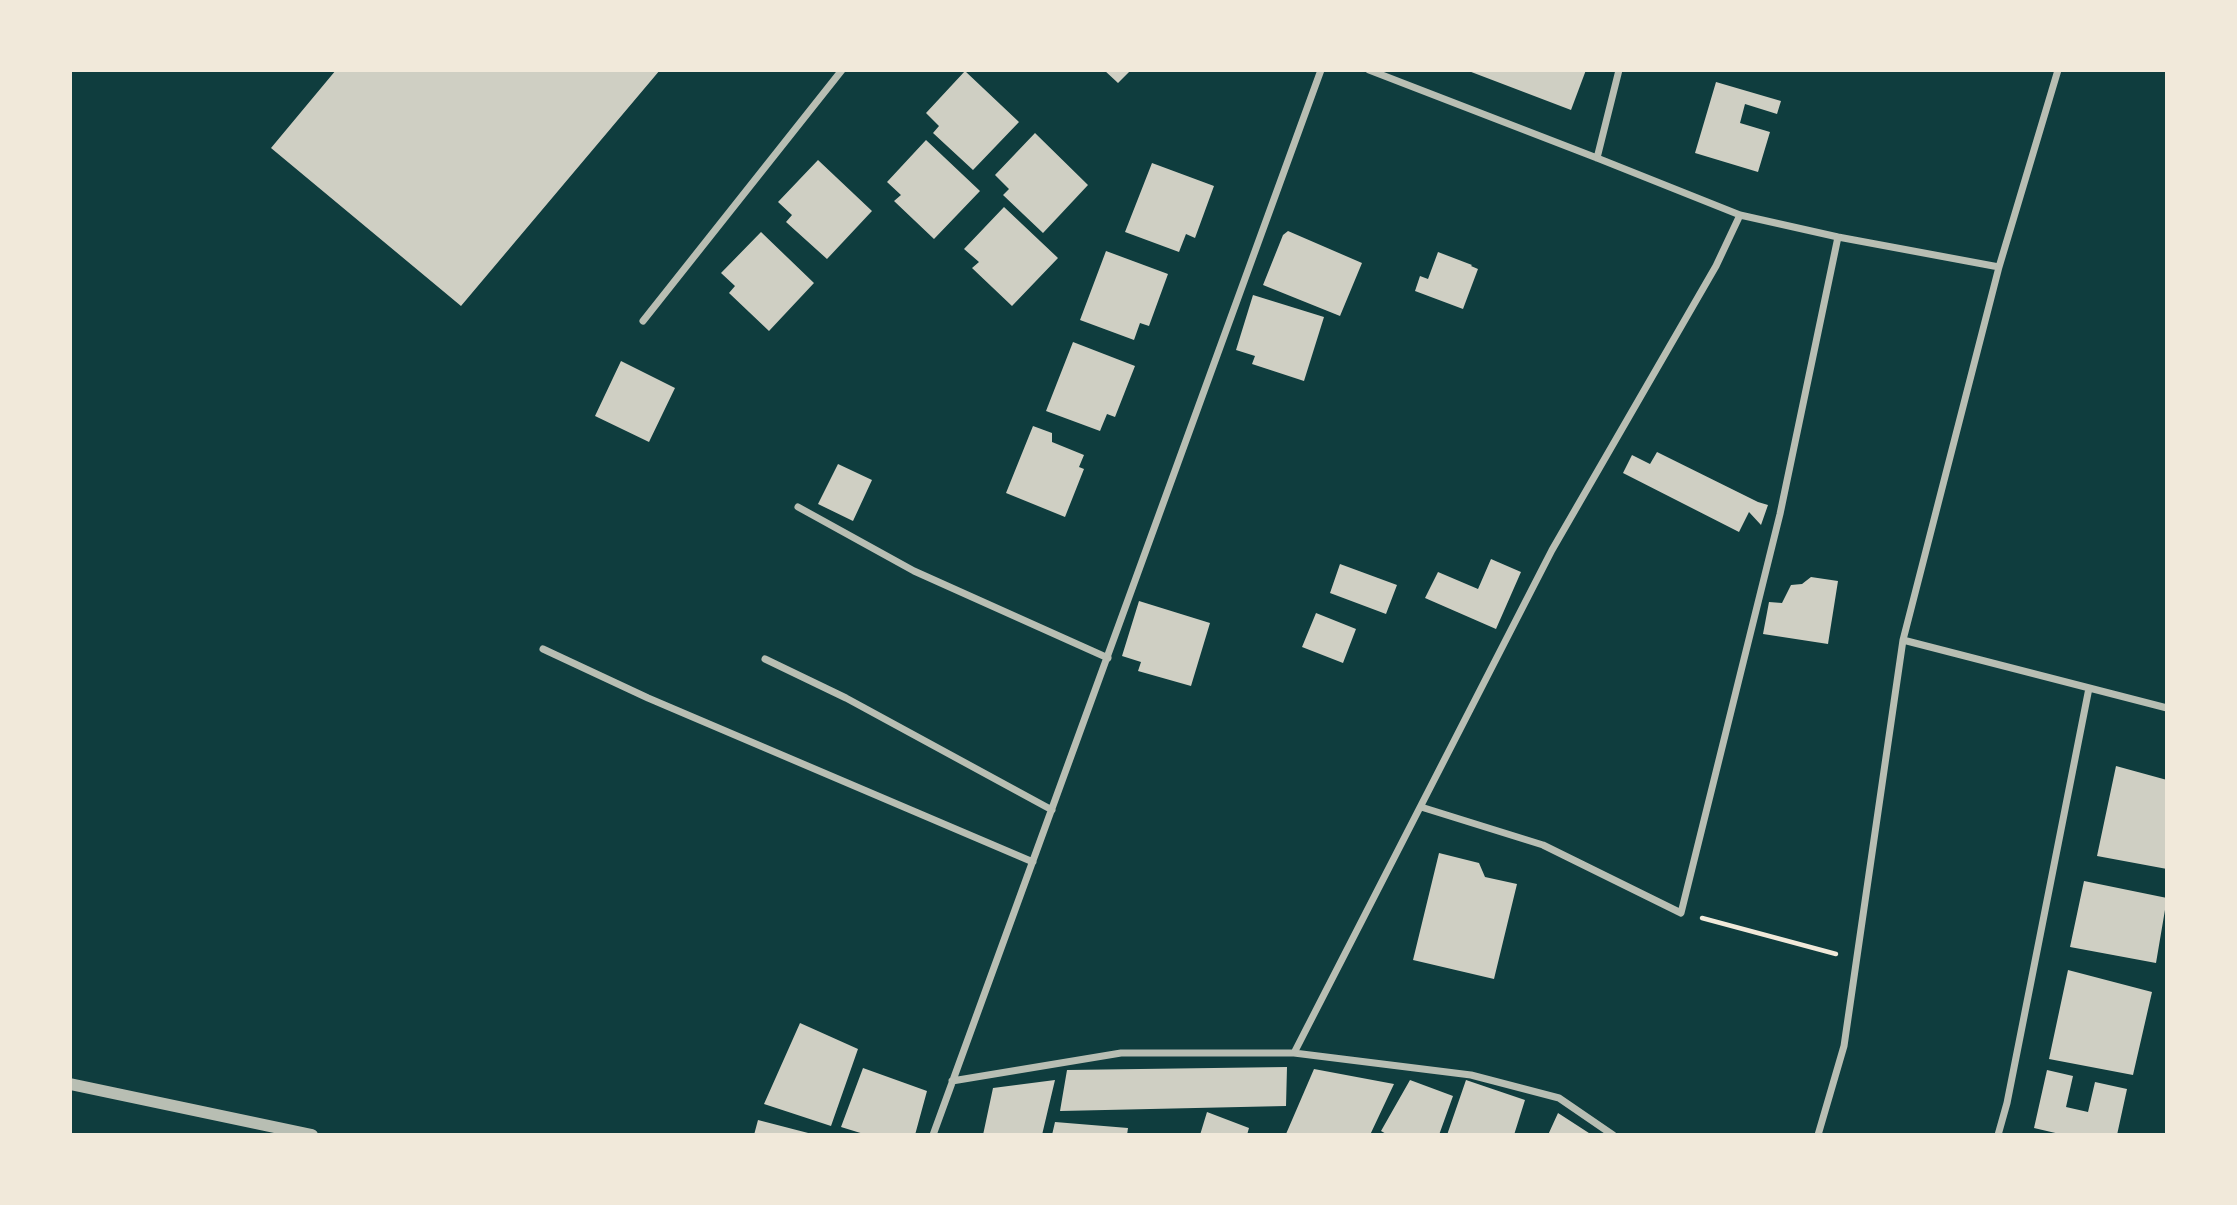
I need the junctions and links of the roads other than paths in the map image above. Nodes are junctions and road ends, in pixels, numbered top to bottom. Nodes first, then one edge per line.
1 (842, 70) edge
2 (1321, 70) edge
3 (1369, 70) edge
4 (1619, 70) edge
5 (2058, 70) edge
6 (1597, 158) junction
7 (1740, 215) junction
8 (1838, 237) junction
9 (1999, 267) junction
10 (643, 321) dead end
11 (798, 506) dead end
12 (1903, 639) junction
13 (542, 649) dead end
14 (1108, 658) junction
15 (765, 659) dead end
16 (2089, 688) junction
17 (2167, 708) edge
18 (1421, 807) junction
19 (1052, 810) junction
20 (1033, 862) junction
21 (1294, 1053) junction
22 (953, 1081) junction
23 (70, 1084) edge
24 (312, 1135) edge
25 (933, 1135) edge
26 (1613, 1135) edge
27 (1818, 1135) edge
28 (1998, 1135) edge

1 - 10 street
2 - 14 street
3 - 6 street
4 - 6 street
5 - 9 street
6 - 7 street
7 - 8 street
7 - 18 street
8 - 9 street
8 - 18 street
9 - 12 street
11 - 14 street
12 - 16 street
12 - 27 street
13 - 20 street
14 - 19 street
15 - 19 street
16 - 17 street
16 - 28 street
18 - 21 street
19 - 20 street
20 - 22 street
21 - 22 street
21 - 26 street
22 - 25 street
23 - 24 street

